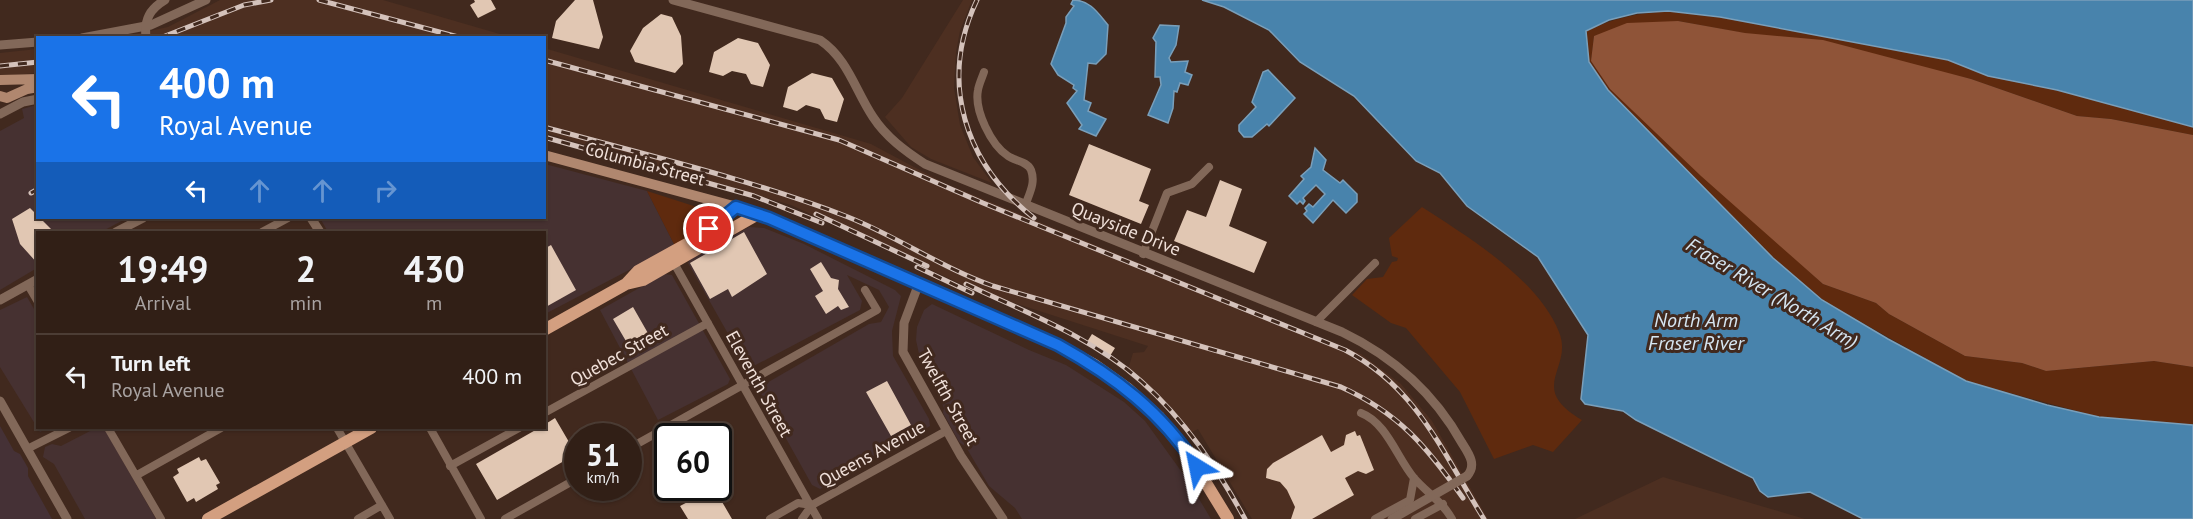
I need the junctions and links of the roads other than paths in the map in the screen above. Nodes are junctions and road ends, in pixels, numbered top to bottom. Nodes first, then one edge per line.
1 (165, 0) edge
2 (206, 0) edge
3 (673, 0) edge
4 (93, 36) edge
5 (146, 36) edge
6 (36, 42) edge
7 (0, 45) edge
8 (984, 72) dead end
9 (36, 79) edge
10 (0, 80) edge
11 (36, 87) edge
12 (2, 99) edge
13 (36, 99) edge
14 (0, 114) edge
15 (546, 156) edge
16 (1209, 167) dead end
17 (1025, 206) junction
18 (736, 207) junction
19 (758, 214) junction
20 (141, 219) edge
21 (286, 219) edge
22 (118, 231) edge
23 (264, 231) edge
24 (1143, 254) junction
25 (674, 262) junction
26 (1375, 263) dead end
27 (36, 280) edge
28 (919, 283) junction
29 (626, 284) junction
30 (28, 285) junction
31 (865, 290) dead end
32 (36, 299) edge
33 (0, 300) edge
34 (1316, 322) junction
35 (708, 323) junction
36 (546, 329) edge
37 (742, 384) junction
38 (0, 401) edge
39 (546, 412) edge
40 (1361, 413) dead end
41 (67, 429) edge
42 (109, 429) edge
43 (219, 429) edge
44 (338, 429) edge
45 (369, 429) edge
46 (430, 429) edge
47 (517, 429) edge
48 (946, 430) junction
49 (642, 441) edge
50 (345, 442) junction
51 (27, 449) junction
52 (450, 466) junction
53 (136, 475) junction
54 (1414, 478) junction
55 (564, 486) edge
56 (1443, 504) junction
57 (382, 505) junction
58 (812, 505) junction
59 (1377, 518) edge
60 (67, 519) edge
61 (161, 519) edge
62 (208, 519) edge
63 (358, 519) edge
64 (390, 519) edge
65 (480, 519) edge
66 (505, 519) edge
67 (770, 519) edge
68 (802, 519) edge
69 (818, 519) edge
70 (1003, 519) edge
71 (1228, 519) edge
72 (1392, 519) edge
73 (1415, 519) edge
74 (1452, 519) edge

1 - 5 street, bridge
2 - 4 street
3 - 17 street, Quayside Drive
6 - 7 street
8 - 17 street
9 - 10 main road
11 - 12 main road
13 - 14 street
15 - 18 main road, Columbia Street
16 - 24 street
17 - 24 street, Quayside Drive
18 - 19 main road
18 - 29 main road
19 - 25 main road
19 - 28 main road
20 - 22 street
21 - 23 street
24 - 34 street, Quayside Drive
25 - 29 main road
25 - 35 street, Eleventh Street
26 - 34 street
27 - 30 street
28 - 48 street, Twelfth Street
28 - 71 main road
29 - 36 main road
30 - 32 street
30 - 33 street
31 - 37 street
34 - 72 street, Quayside Drive, bridge
35 - 37 street, Eleventh Street
35 - 39 street, Quebec Street
37 - 49 street
37 - 58 street, Eleventh Street
38 - 51 street
40 - 54 street
41 - 51 street
42 - 53 street
43 - 53 street
44 - 50 street
45 - 50 main road
46 - 52 street
47 - 52 street
48 - 58 street, Queens Avenue
48 - 70 street, Twelfth Street
50 - 57 street
50 - 62 main road
51 - 60 street
52 - 65 street
53 - 61 street
54 - 56 street
54 - 59 street
55 - 66 street
56 - 73 street
56 - 74 street
57 - 63 street
57 - 64 street
58 - 67 street, Queens Avenue
58 - 68 street, Queens Avenue
58 - 69 street, Eleventh Street

